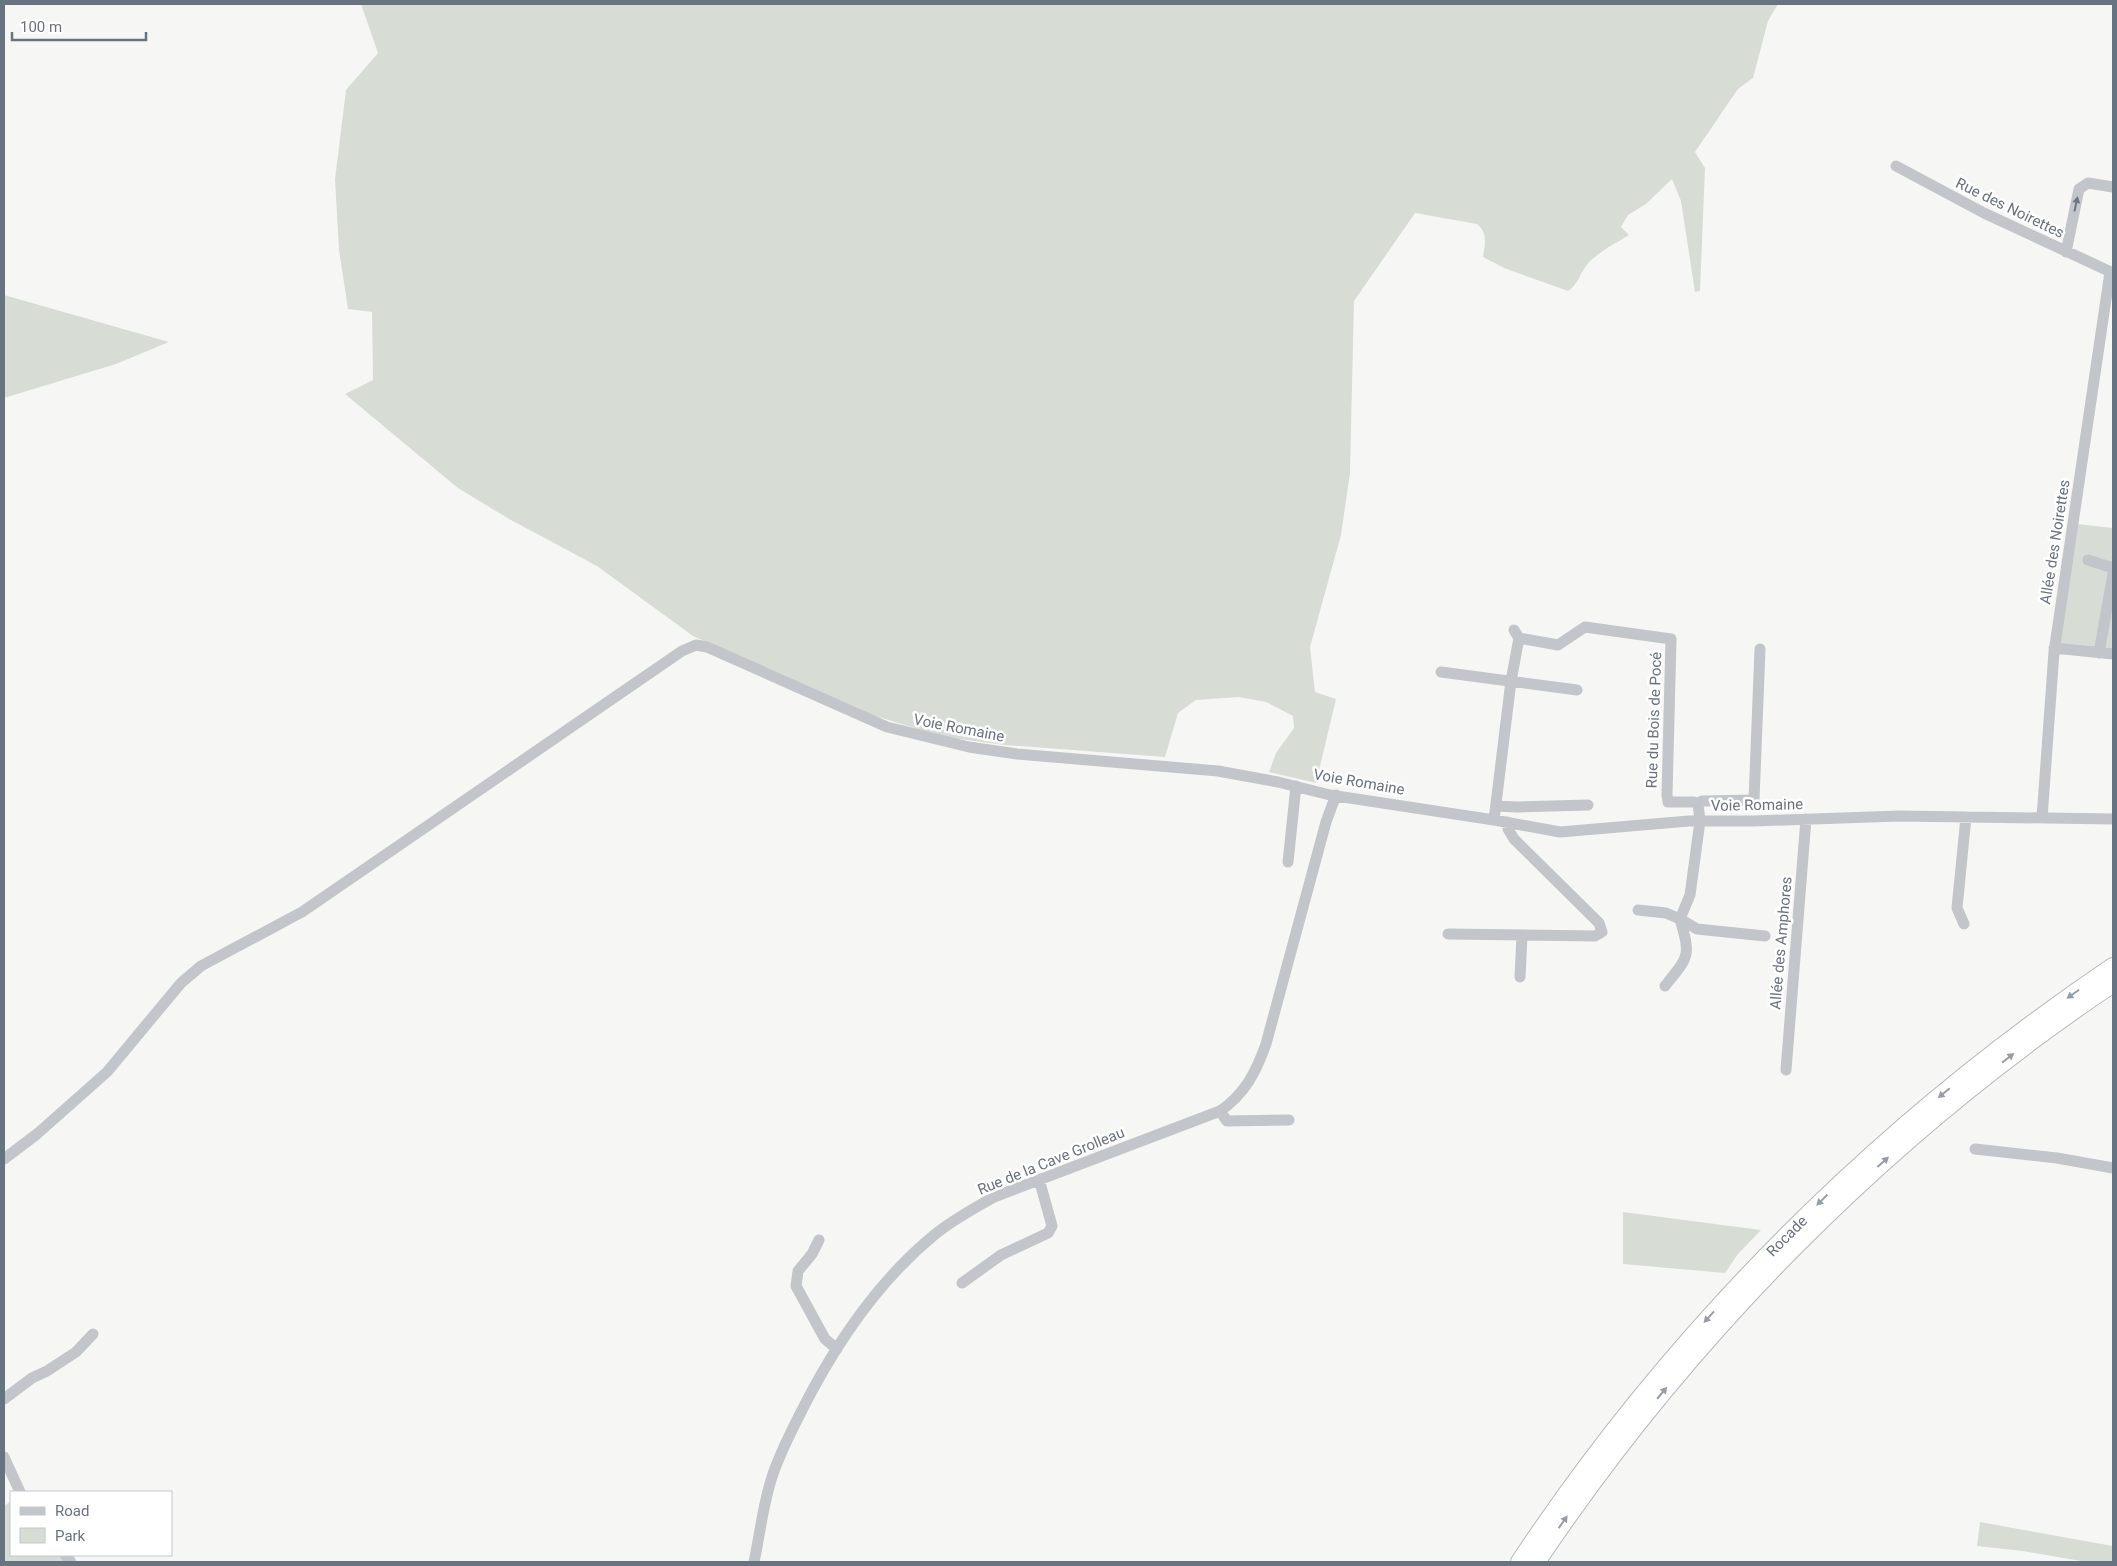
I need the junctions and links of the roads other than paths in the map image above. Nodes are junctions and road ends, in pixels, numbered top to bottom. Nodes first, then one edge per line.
1 (1896, 166) dead end
2 (2113, 187) edge
3 (2066, 252) junction
4 (2112, 273) edge
5 (2088, 560) dead end
6 (2113, 568) edge
7 (2113, 574) edge
8 (2054, 648) junction
9 (1760, 650) dead end
10 (2099, 653) junction
11 (2113, 654) edge
12 (1441, 672) dead end
13 (1511, 681) junction
14 (1577, 690) dead end
15 (1296, 786) junction
16 (1336, 795) junction
17 (1698, 804) junction
18 (1496, 806) junction
19 (1588, 806) dead end
20 (1966, 817) junction
21 (2042, 818) junction
22 (1806, 819) junction
23 (2113, 819) edge
24 (1494, 820) junction
25 (1700, 821) junction
26 (1507, 822) junction
27 (1288, 862) dead end
28 (1638, 910) dead end
29 (1680, 919) junction
30 (1964, 924) dead end
31 (1448, 934) dead end
32 (1522, 936) junction
33 (1765, 936) dead end
34 (2113, 959) edge
35 (1520, 978) dead end
36 (2110, 979) edge
37 (1666, 986) dead end
38 (1786, 1070) dead end
39 (1220, 1111) junction
40 (1289, 1120) dead end
41 (1975, 1149) dead end
42 (4, 1159) edge
43 (2113, 1168) edge
44 (1038, 1179) junction
45 (819, 1240) dead end
46 (962, 1283) dead end
47 (92, 1334) dead end
48 (837, 1349) junction
49 (4, 1400) edge
50 (4, 1457) edge
51 (20, 1491) edge
52 (754, 1562) edge
53 (1520, 1562) edge
54 (1536, 1562) edge

1 - 3 street, Rue des Noirettes
3 -> 2 street
3 - 4 street, Rue des Noirettes
4 - 8 street, Allée des Noirettes
5 - 6 street
7 - 10 street
8 - 10 street
8 - 21 street, Allée des Noirettes
9 - 17 street
10 - 11 street
12 - 13 street
13 - 14 street
13 - 17 street, Rue du Bois de Pocé
13 - 18 street
15 - 16 street, Voie Romaine
15 - 27 street
15 - 42 street, Voie Romaine
16 - 24 street, Voie Romaine
16 - 39 street, Rue de la Cave Grolleau
17 - 25 street
18 - 19 street
18 - 24 street
20 - 21 street, Voie Romaine
20 - 22 street, Voie Romaine
20 - 30 street
21 - 23 street, Voie Romaine
22 - 25 street, Voie Romaine
22 - 38 street, Allée des Amphores
24 - 26 street, Voie Romaine
25 - 26 street, Voie Romaine
25 - 29 street
26 - 32 street
28 - 29 street
29 - 33 street
29 - 37 street
31 - 32 street
32 - 35 street
34 - 36 highway
36 -> 53 highway, Rocade
54 -> 36 highway
39 - 40 street
39 - 44 street, Rue de la Cave Grolleau
41 - 43 street
44 - 46 street
44 - 48 street, Rue de la Cave Grolleau
45 - 48 street
47 - 49 street
48 - 52 street, Rue de la Cave Grolleau
50 - 51 street

